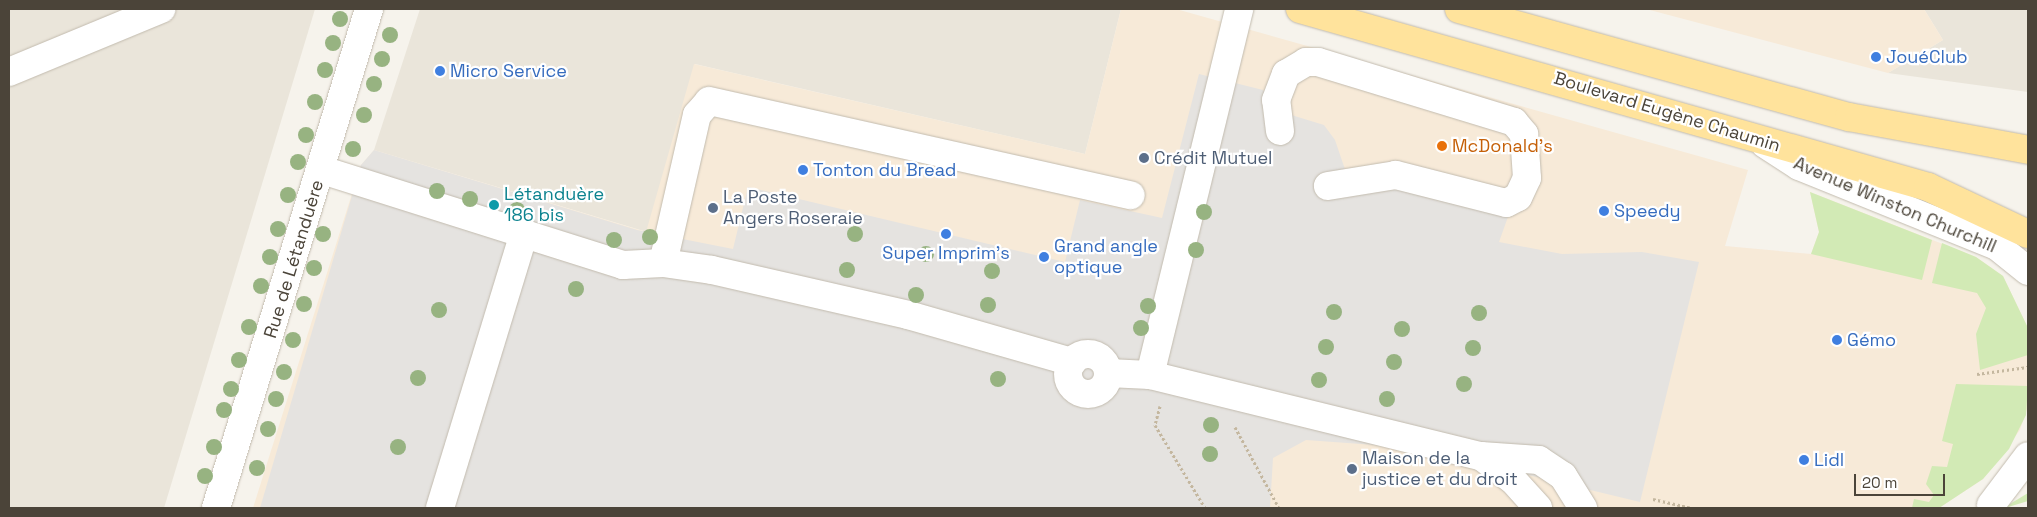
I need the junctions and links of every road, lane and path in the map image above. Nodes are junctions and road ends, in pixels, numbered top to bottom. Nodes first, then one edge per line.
1 (161, 9) edge
2 (369, 9) edge
3 (1240, 9) edge
4 (1300, 9) edge
5 (1458, 9) edge
6 (9, 72) edge
7 (1280, 131) dead end
8 (1760, 141) junction
9 (2028, 150) edge
10 (322, 170) junction
11 (1328, 186) dead end
12 (1131, 195) dead end
13 (524, 233) junction
14 (2028, 234) edge
15 (663, 264) junction
16 (2028, 272) edge
17 (2028, 367) edge
18 (1977, 374) dead end
19 (1150, 375) junction
20 (1161, 405) dead end
21 (1233, 424) dead end
22 (1481, 456) junction
23 (2028, 456) edge
24 (2028, 481) edge
25 (1653, 499) dead end
26 (1988, 507) edge
27 (216, 508) edge
28 (440, 508) edge
29 (1205, 508) edge
30 (1279, 508) edge
31 (1538, 508) edge
32 (1583, 508) edge
33 (1692, 508) edge

1 - 6 street
2 - 10 street, Rue de Létanduère
3 - 19 street
4 - 8 main road, Boulevard Eugène Chaumin
5 - 9 main road
7 - 11 street
8 - 14 main road, Boulevard Eugène Chaumin
8 - 16 street, Avenue Winston Churchill
10 - 13 street
10 - 27 street, Rue de Létanduère
12 - 15 street
13 - 15 street
13 - 28 street
15 - 19 street
17 - 18 path
19 - 22 street
20 - 29 path
21 - 30 path
22 - 31 street
22 - 32 street
23 - 26 street
24 - 26 street
25 - 33 path

